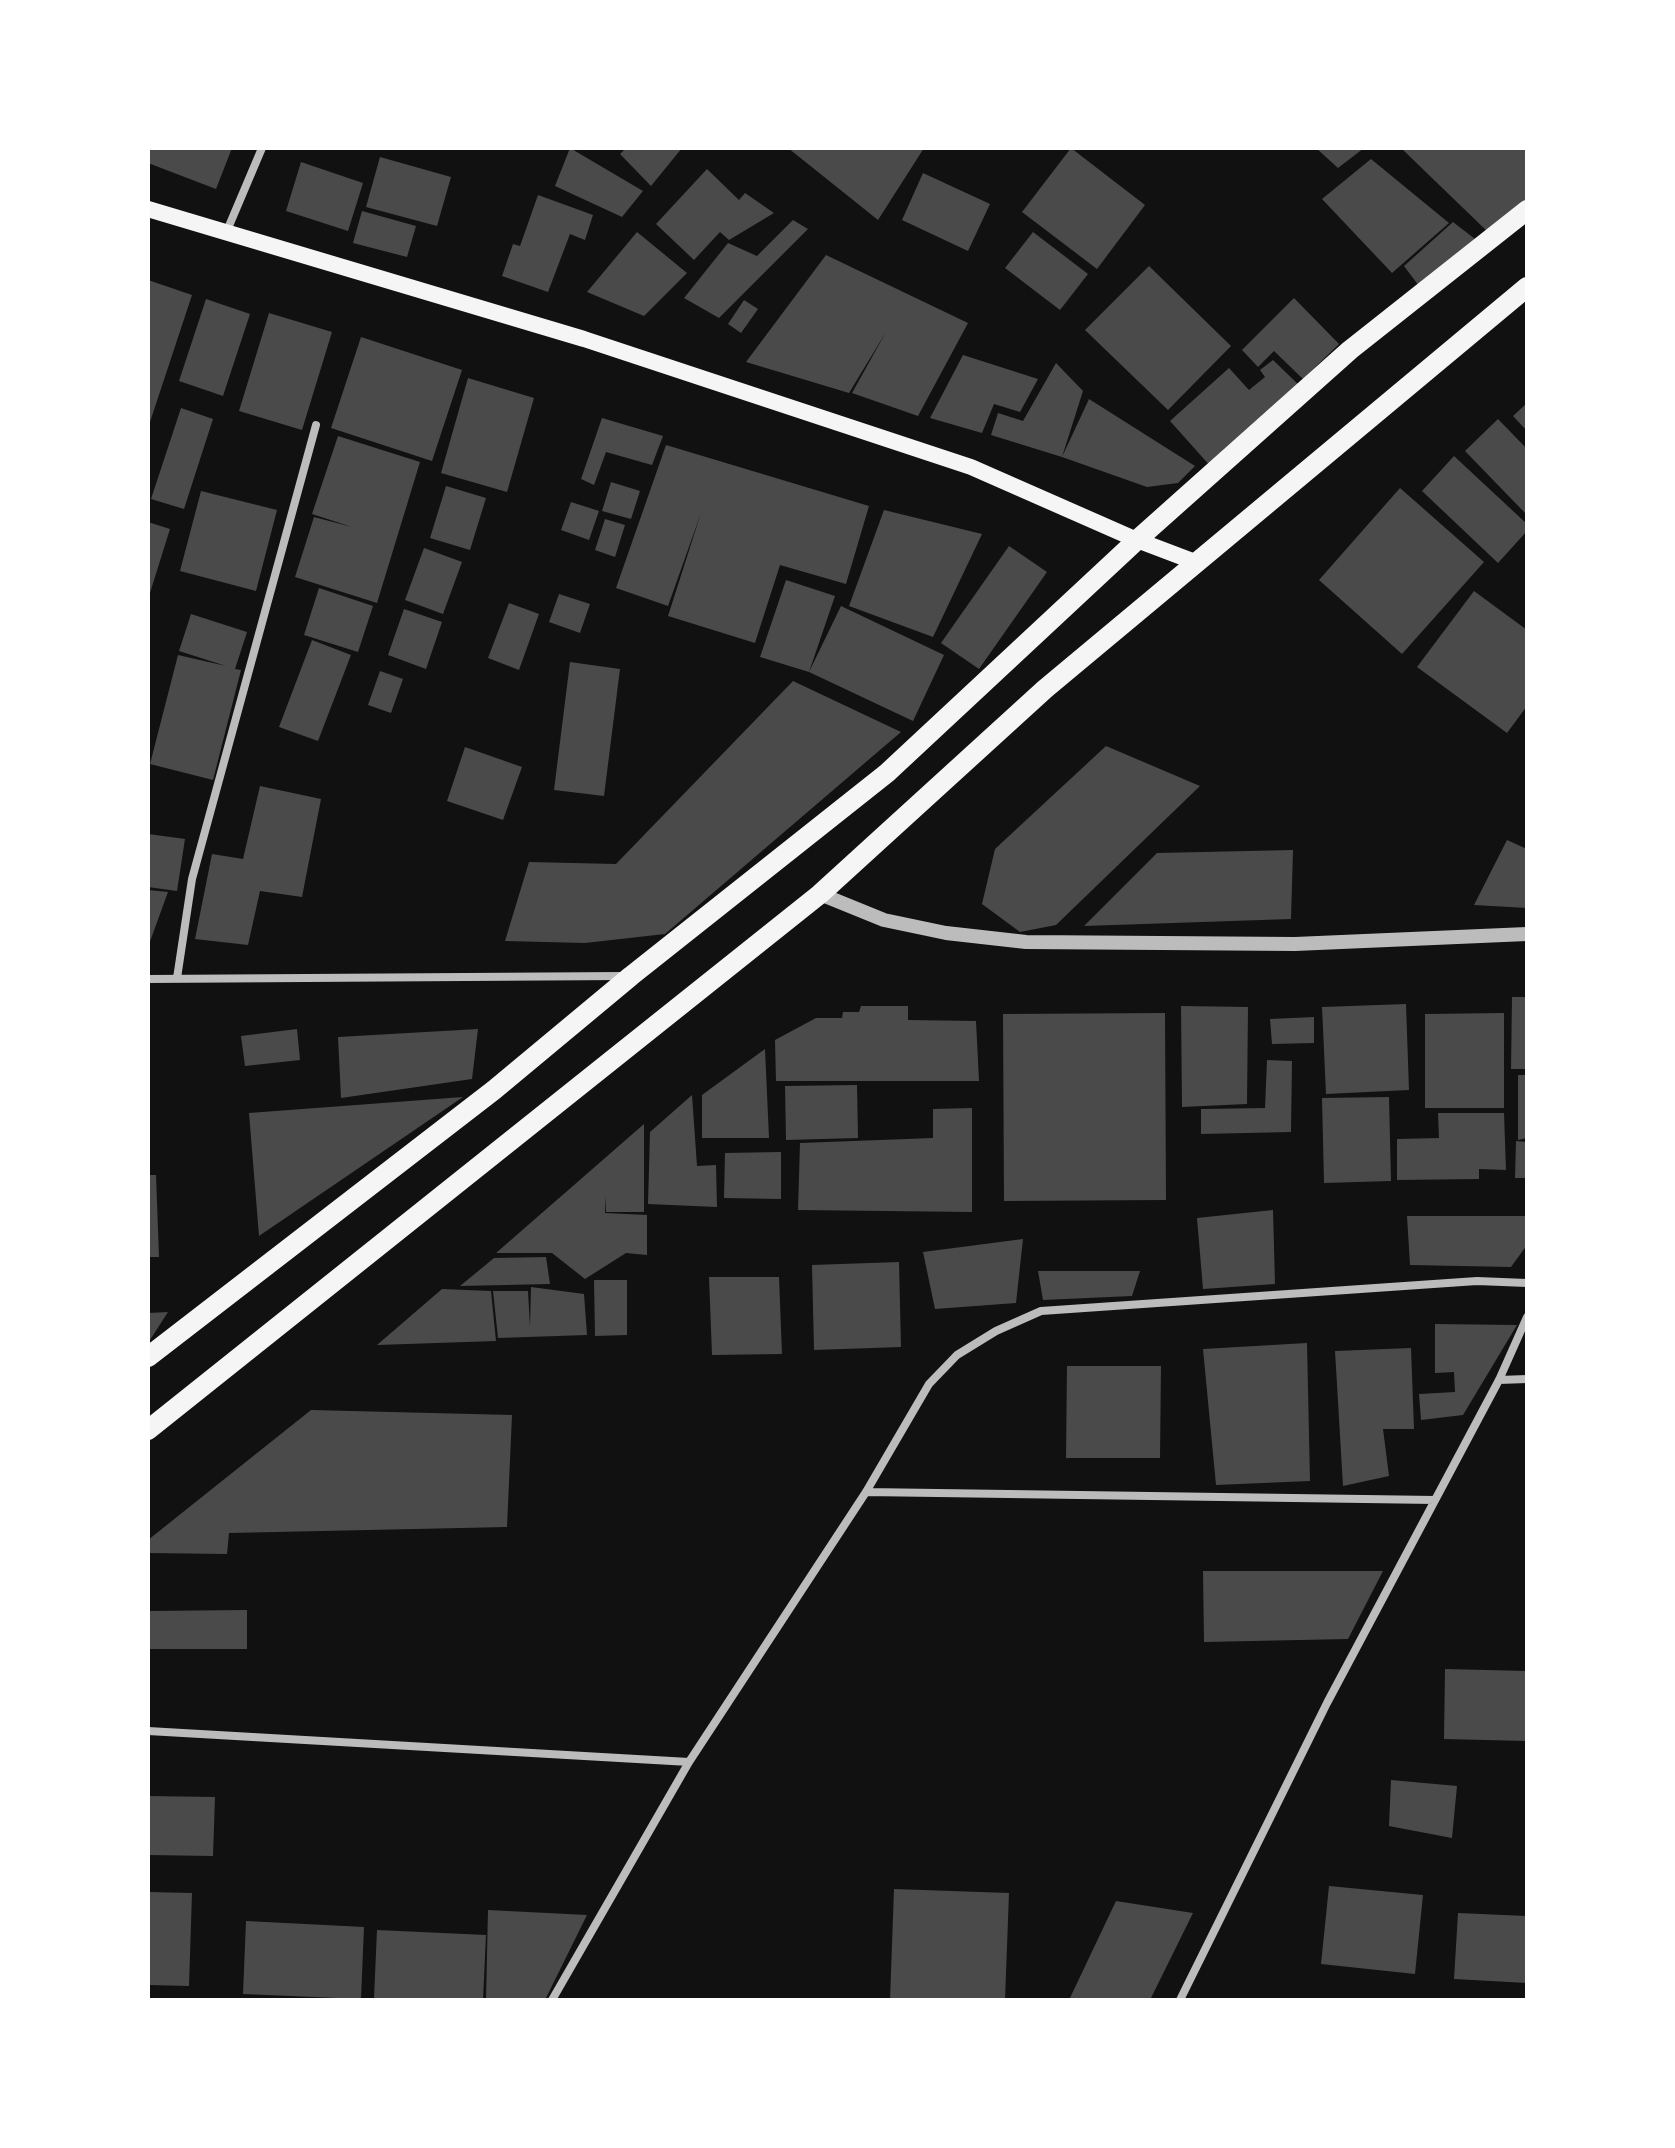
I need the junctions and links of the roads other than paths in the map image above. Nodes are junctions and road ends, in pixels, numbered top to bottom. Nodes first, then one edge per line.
1 (262, 148) edge
2 (148, 209) edge
3 (1527, 210) edge
4 (226, 234) junction
5 (1527, 287) edge
6 (316, 425) dead end
7 (1137, 540) junction
8 (1195, 562) junction
9 (820, 894) junction
10 (1527, 934) edge
11 (631, 976) junction
12 (177, 978) junction
13 (148, 979) edge
14 (1527, 1283) edge
15 (1527, 1317) edge
16 (148, 1357) edge
17 (1527, 1379) edge
18 (1499, 1380) junction
19 (148, 1430) edge
20 (866, 1492) junction
21 (1435, 1500) junction
22 (148, 1731) edge
23 (689, 1762) junction
24 (552, 2000) edge
25 (1180, 2000) edge

1 - 4 street
2 - 4 main road
3 - 7 main road
4 - 7 main road
5 - 8 main road
6 - 12 street
7 - 8 main road
7 - 11 main road
8 - 9 main road
9 - 10 street
9 - 19 main road
11 - 12 street
11 - 16 main road
12 - 13 street
14 - 20 street
15 - 18 street
17 - 18 street
18 - 21 street
20 - 21 street
20 - 23 street
21 - 25 street
22 - 23 street
23 - 24 street

